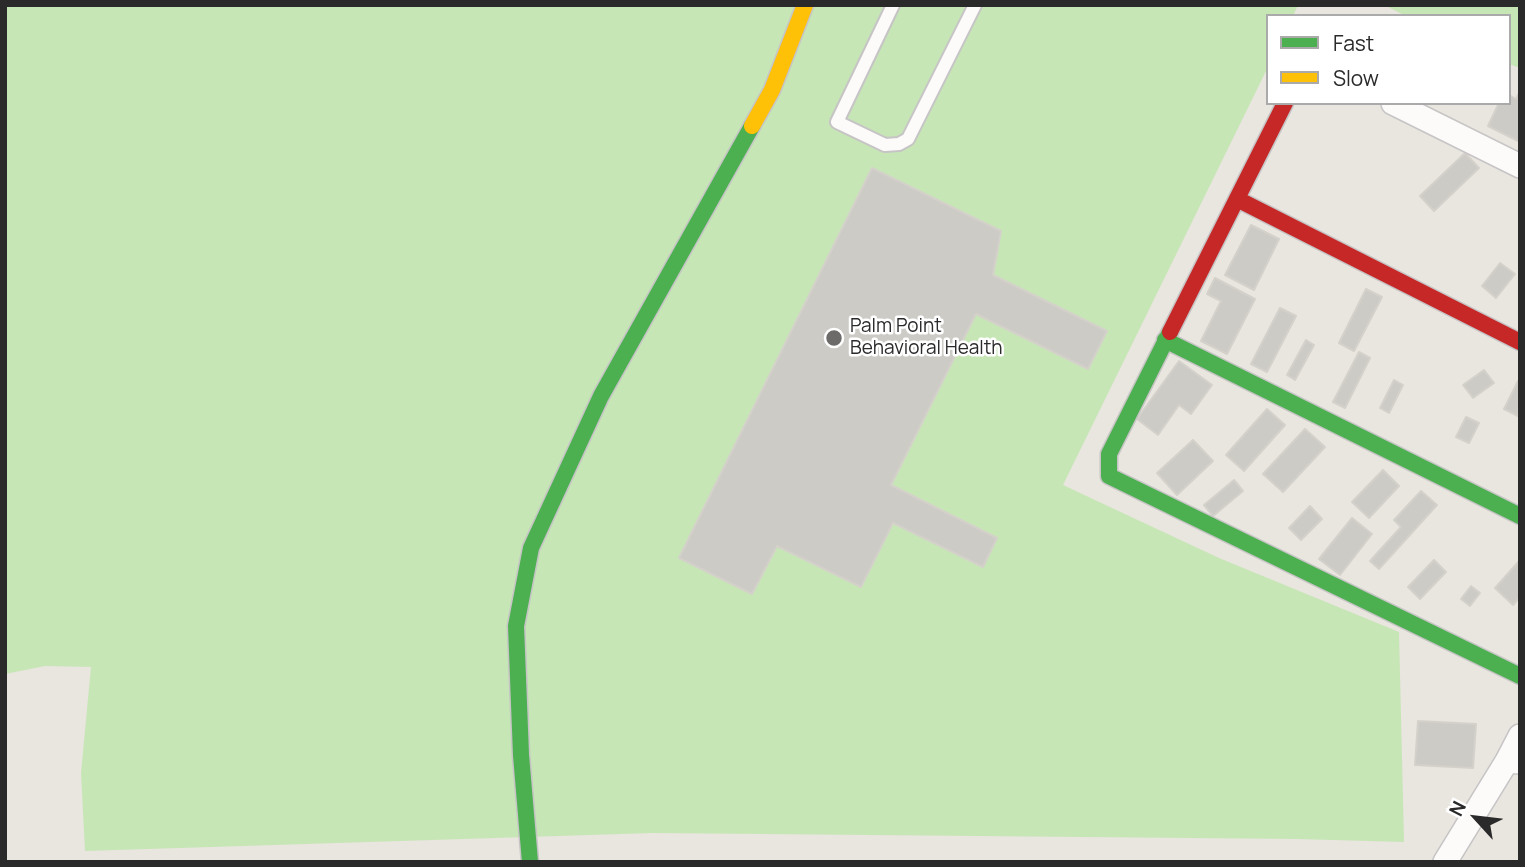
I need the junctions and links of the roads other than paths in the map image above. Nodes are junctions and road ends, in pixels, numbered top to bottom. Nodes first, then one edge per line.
1 (805, 5) edge
2 (893, 5) edge
3 (975, 5) edge
4 (1284, 105) edge
5 (1397, 105) edge
6 (1520, 166) edge
7 (1237, 199) junction
8 (1165, 340) junction
9 (1520, 342) edge
10 (1520, 516) edge
11 (1520, 676) edge
12 (1520, 736) edge
13 (1514, 762) edge
14 (530, 862) edge
15 (1445, 862) edge

1 - 14 street
2 - 3 lane
4 - 7 street
5 - 6 street
7 - 8 street
7 - 9 street
8 - 10 street
8 - 11 street
12 - 13 street
13 - 15 street

